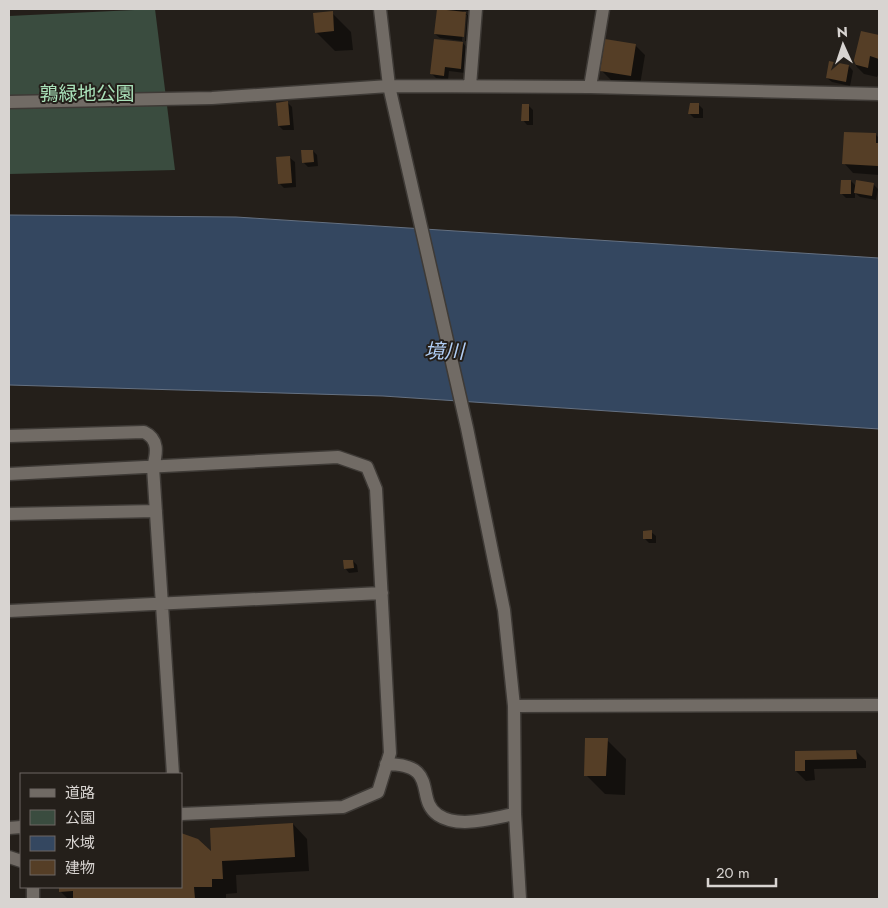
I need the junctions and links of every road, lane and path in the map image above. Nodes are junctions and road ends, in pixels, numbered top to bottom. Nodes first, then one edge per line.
1 (380, 9) edge
2 (476, 9) edge
3 (603, 9) edge
4 (389, 86) junction
5 (470, 86) junction
6 (590, 87) junction
7 (879, 94) edge
8 (9, 102) edge
9 (9, 436) edge
10 (153, 467) junction
11 (9, 474) edge
12 (156, 511) junction
13 (9, 514) edge
14 (382, 593) junction
15 (163, 604) junction
16 (9, 611) edge
17 (879, 705) edge
18 (514, 706) junction
19 (386, 764) junction
20 (173, 773) edge
21 (182, 814) edge
22 (514, 814) junction
23 (520, 899) edge

1 - 4 street
2 - 5 street
3 - 6 street
4 - 5 street
4 - 8 street
4 - 18 street
5 - 6 street
6 - 7 street
9 - 10 street
10 - 11 street
10 - 12 street
10 - 14 street
12 - 13 street
12 - 15 street
14 - 15 street
14 - 19 street
15 - 16 street
15 - 20 street
17 - 18 street
18 - 22 street
19 - 21 street
19 - 22 street
22 - 23 street

